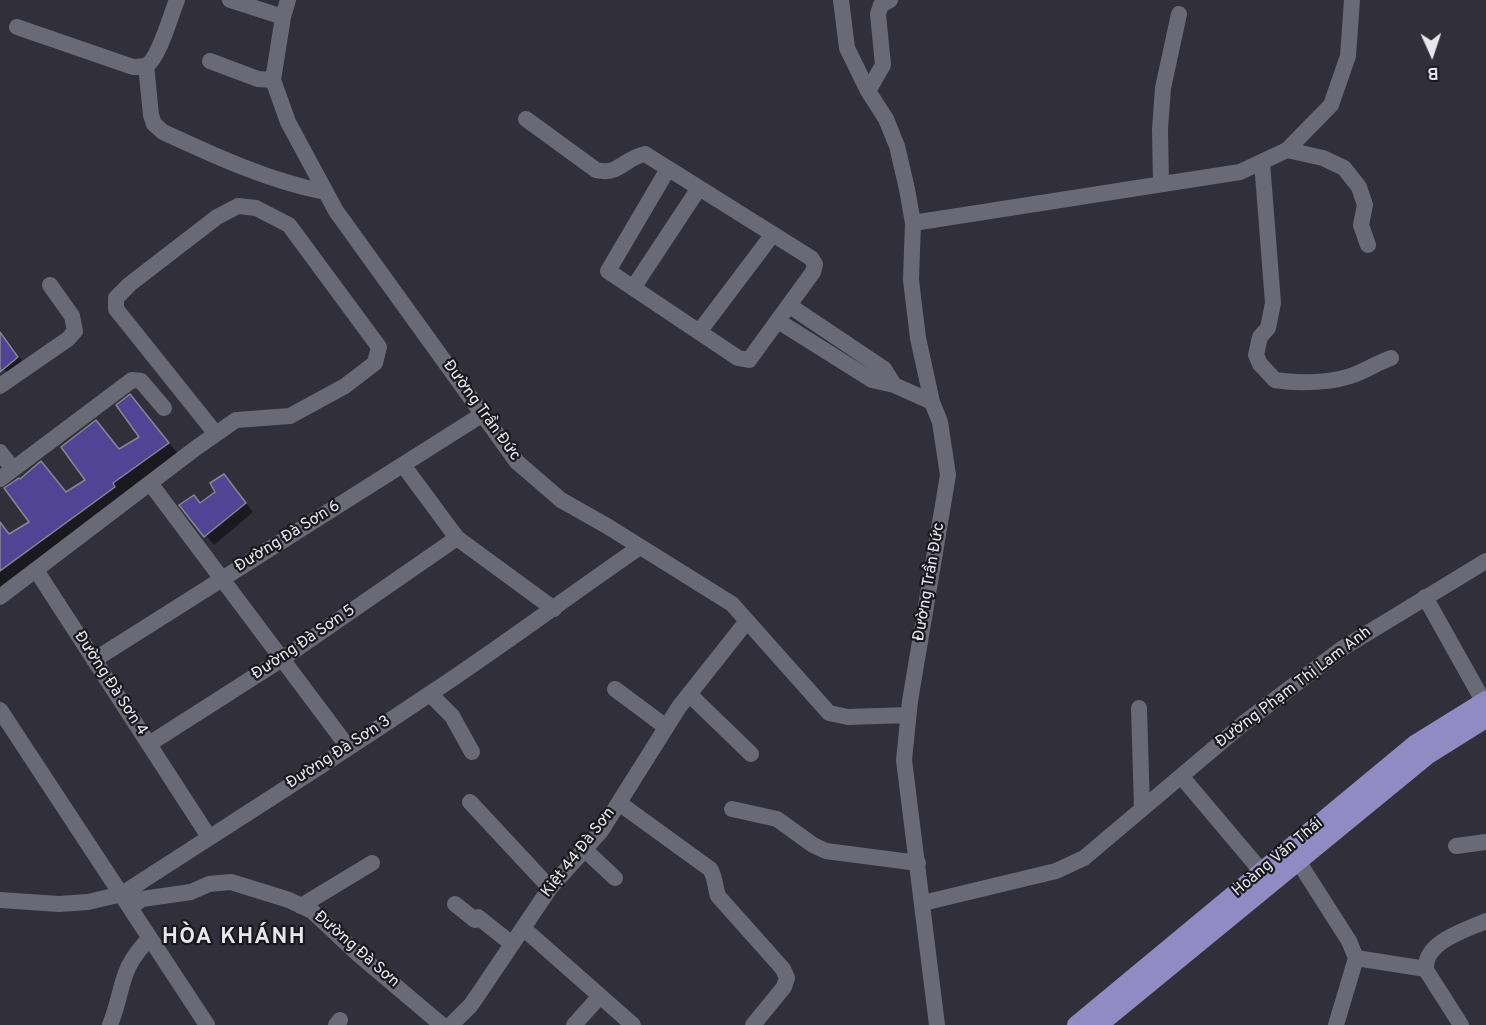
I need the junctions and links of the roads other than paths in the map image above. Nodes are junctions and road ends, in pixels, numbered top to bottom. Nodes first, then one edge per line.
1 (177, 0) edge
2 (230, 0) edge
3 (288, 0) edge
4 (841, 0) edge
5 (890, 0) edge
6 (1352, 0) edge
7 (1179, 14) dead end
8 (283, 17) junction
9 (17, 27) dead end
10 (210, 61) dead end
11 (146, 65) junction
12 (273, 80) junction
13 (868, 91) junction
14 (526, 119) dead end
15 (1287, 150) junction
16 (1262, 162) junction
17 (668, 168) junction
18 (1161, 184) junction
19 (699, 188) junction
20 (325, 192) junction
21 (913, 223) junction
22 (773, 234) junction
23 (1368, 245) dead end
24 (50, 285) dead end
25 (633, 288) junction
26 (790, 306) junction
27 (778, 321) junction
28 (699, 332) junction
29 (1391, 358) dead end
30 (894, 385) junction
31 (0, 386) edge
32 (932, 402) junction
33 (164, 408) dead end
34 (483, 414) junction
35 (216, 434) junction
36 (0, 452) edge
37 (403, 465) junction
38 (7, 474) edge
39 (150, 483) junction
40 (457, 538) junction
41 (640, 547) junction
42 (1486, 561) edge
43 (36, 570) junction
44 (222, 579) junction
45 (0, 597) edge
46 (1425, 597) junction
47 (554, 609) junction
48 (747, 621) junction
49 (282, 659) junction
50 (94, 660) junction
51 (615, 689) dead end
52 (430, 694) junction
53 (689, 694) junction
54 (1485, 706) edge
55 (1139, 708) dead end
56 (0, 711) edge
57 (908, 715) junction
58 (666, 727) junction
59 (149, 744) junction
60 (348, 747) junction
61 (472, 752) dead end
62 (751, 754) dead end
63 (1181, 776) junction
64 (470, 802) dead end
65 (619, 802) junction
66 (732, 809) dead end
67 (1142, 809) junction
68 (209, 837) junction
69 (1486, 842) edge
70 (1455, 846) dead end
71 (585, 849) junction
72 (1298, 861) junction
73 (372, 863) dead end
74 (918, 863) junction
75 (1262, 872) junction
76 (615, 878) dead end
77 (550, 888) junction
78 (0, 900) edge
79 (126, 901) junction
80 (923, 903) junction
81 (455, 904) dead end
82 (301, 906) junction
83 (1486, 921) edge
84 (523, 928) junction
85 (150, 938) junction
86 (512, 944) junction
87 (1356, 958) junction
88 (1426, 969) junction
89 (600, 996) junction
90 (110, 1025) edge
91 (207, 1025) edge
92 (442, 1025) edge
93 (452, 1025) edge
94 (574, 1025) edge
95 (633, 1025) edge
96 (753, 1025) edge
97 (937, 1025) edge
98 (1076, 1025) edge
99 (1099, 1025) edge
100 (1336, 1025) edge
101 (1461, 1025) edge

1 - 11 street
2 - 8 street
3 - 8 street, Đường Trần Đức
4 - 13 street, Đường Trần Đức
5 - 13 street
6 - 15 street
7 - 18 street
8 - 12 street, Đường Trần Đức
9 - 11 street
10 - 12 street
11 - 20 street
12 - 20 street, Đường Trần Đức
13 - 21 street, Đường Trần Đức
14 - 17 street
15 - 16 street
15 - 23 street
16 - 18 street
16 - 29 street
17 - 19 street
17 - 25 street
18 - 21 street
19 - 22 street
19 - 25 street
20 - 34 street, Đường Trần Đức
21 - 32 street, Đường Trần Đức
22 - 26 street
22 - 28 street
24 - 31 street
25 - 28 street
26 - 27 street
26 - 30 street
27 - 28 street
27 - 30 street
30 - 32 street
32 - 57 street, Đường Trần Đức
33 - 38 street
34 - 37 street, Đường Đà Sơn 6
34 - 41 street, Đường Trần Đức
35 - 35 street
35 - 39 street
36 - 38 street
37 - 40 street
37 - 44 street, Đường Đà Sơn 6
39 - 43 street
39 - 44 street
40 - 47 street
40 - 49 street, Đường Đà Sơn 5
41 - 47 street, Đường Đà Sơn 3
41 - 48 street, Đường Trần Đức
42 - 46 street, Đường Phạm Thị Lam Anh
43 - 45 street
43 - 50 street, Đường Đà Sơn 4
44 - 49 street
44 - 50 street, Đường Đà Sơn 6
46 - 54 street
46 - 63 street, Đường Phạm Thị Lam Anh
47 - 52 street, Đường Đà Sơn 3
48 - 53 street, Kiệt 44 Đà Sơn
48 - 57 street, Đường Trần Đức
49 - 59 street, Đường Đà Sơn 5
49 - 60 street
50 - 59 street, Đường Đà Sơn 4
51 - 58 street
52 - 60 street, Đường Đà Sơn 3
52 - 61 street
53 - 58 street, Kiệt 44 Đà Sơn
53 - 62 street
54 - 72 main road
54 - 75 main road, Hoàng Văn Thái
55 - 67 street
56 - 79 street
57 - 74 street, Đường Trần Đức
58 - 65 street, Kiệt 44 Đà Sơn
59 - 68 street, Đường Đà Sơn 4
60 - 68 street, Đường Đà Sơn 3
63 - 67 street, Đường Phạm Thị Lam Anh
63 - 75 street
64 - 77 street
65 - 71 street, Kiệt 44 Đà Sơn
65 - 96 street
66 - 74 street
67 - 80 street, Đường Phạm Thị Lam Anh
68 - 79 street, Đường Đà Sơn 3
69 - 70 street
71 - 76 street
71 - 77 street, Kiệt 44 Đà Sơn
72 - 87 street
72 - 99 main road
73 - 82 street
74 - 80 street, Đường Trần Đức
75 - 98 main road, Hoàng Văn Thái
77 - 84 street, Kiệt 44 Đà Sơn
78 - 79 street
79 - 82 street, Đường Đà Sơn
79 - 85 street
80 - 97 street, Đường Trần Đức
81 - 86 street
82 - 92 street, Đường Đà Sơn
83 - 88 street
84 - 86 street, Kiệt 44 Đà Sơn
84 - 89 street
85 - 90 street
85 - 91 street
86 - 93 street, Kiệt 44 Đà Sơn
87 - 88 street
87 - 100 street
88 - 101 street
89 - 94 street
89 - 95 street

